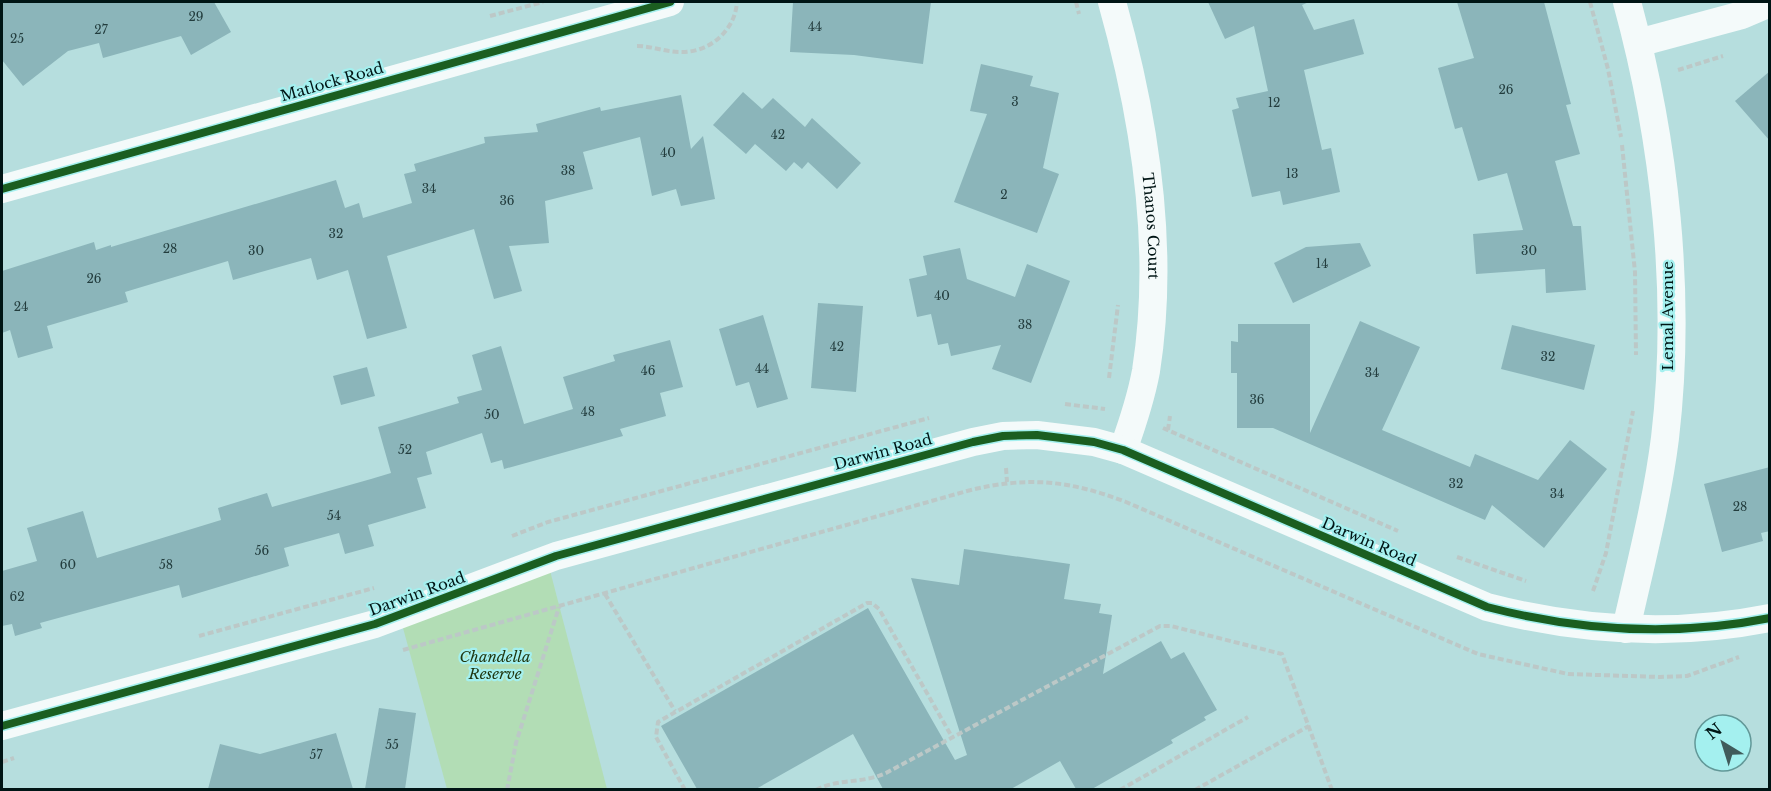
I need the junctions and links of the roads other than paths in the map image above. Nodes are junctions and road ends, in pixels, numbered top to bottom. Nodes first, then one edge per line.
1 (670, 2) edge
2 (1112, 2) edge
3 (1627, 2) edge
4 (1770, 3) edge
5 (1638, 43) junction
6 (2, 189) edge
7 (1123, 450) junction
8 (1770, 618) edge
9 (1626, 629) junction
10 (2, 726) edge

1 - 6 street, Matlock Road
2 - 7 street, Thanos Court
3 - 5 street, Lemal Avenue
4 - 5 street
5 - 9 street, Lemal Avenue
7 - 9 street, Darwin Road
7 - 10 street, Darwin Road
8 - 9 street, Darwin Road

